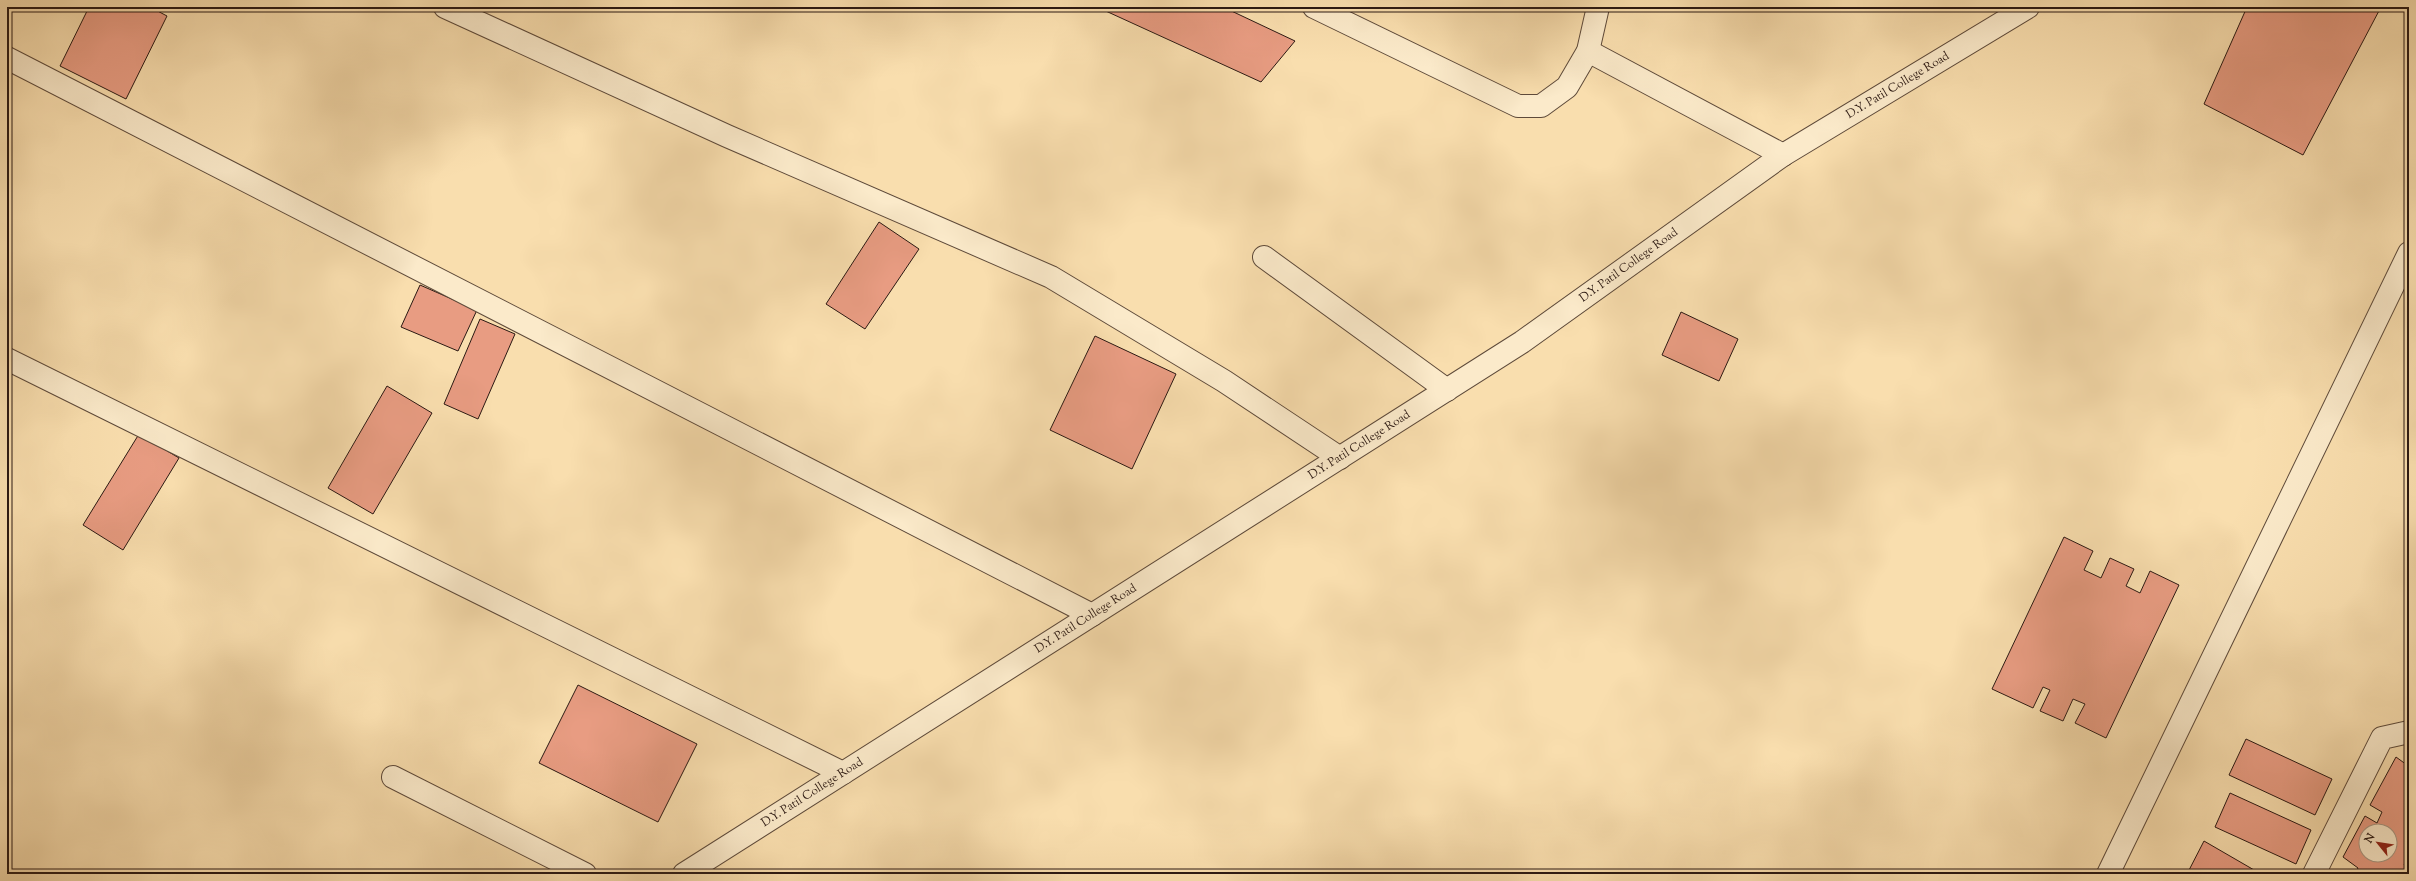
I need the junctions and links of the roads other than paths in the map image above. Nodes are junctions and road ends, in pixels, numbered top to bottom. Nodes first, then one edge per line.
1 (444, 7) edge
2 (1314, 7) edge
3 (1598, 7) edge
4 (2028, 7) edge
5 (1588, 51) junction
6 (7, 58) edge
7 (1783, 155) junction
8 (2409, 252) edge
9 (1264, 257) dead end
10 (7, 359) edge
11 (1447, 390) junction
12 (1340, 458) junction
13 (1092, 616) junction
14 (2409, 732) edge
15 (842, 774) junction
16 (393, 777) dead end
17 (585, 874) edge
18 (684, 874) edge
19 (2108, 874) edge
20 (2314, 874) edge

1 - 12 street
2 - 5 street
3 - 5 street
4 - 7 street, D.Y. Patil College Road
5 - 7 street
6 - 13 street
7 - 11 street, D.Y. Patil College Road
8 - 19 street
9 - 11 street
10 - 15 street
11 - 12 street, D.Y. Patil College Road
12 - 13 street, D.Y. Patil College Road
13 - 15 street, D.Y. Patil College Road
14 - 20 street
15 - 18 street, D.Y. Patil College Road
16 - 17 street

